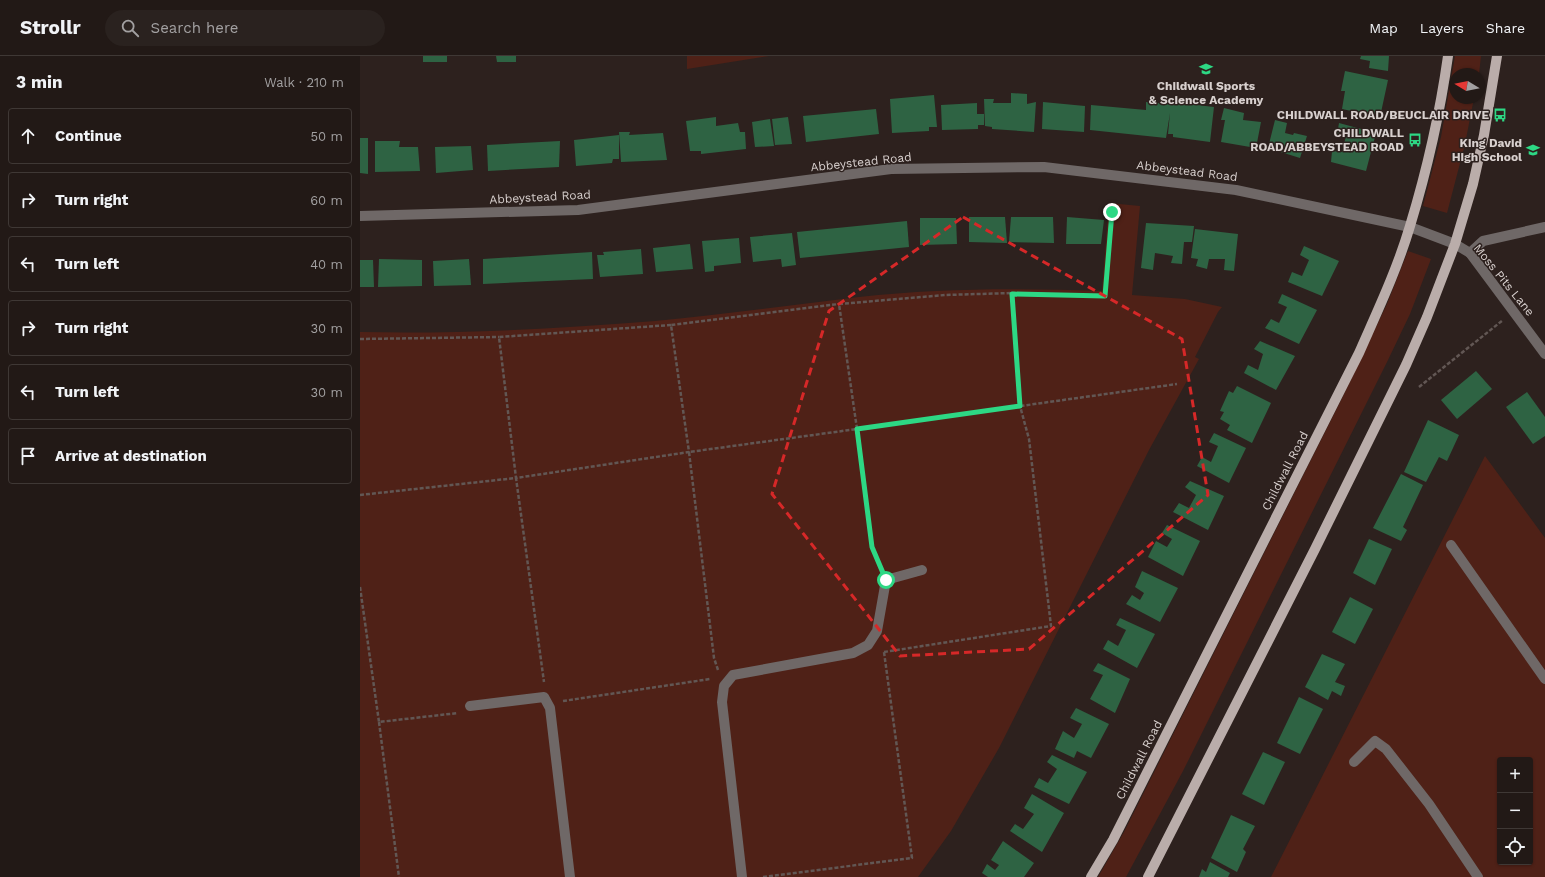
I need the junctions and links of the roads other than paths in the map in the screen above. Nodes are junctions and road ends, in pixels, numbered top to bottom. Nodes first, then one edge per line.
1 (1448, 56) edge
2 (1497, 56) edge
3 (360, 216) edge
4 (1410, 227) junction
5 (1545, 227) edge
6 (1455, 244) junction
7 (1470, 253) junction
8 (1545, 354) edge
9 (1451, 545) dead end
10 (922, 570) dead end
11 (1545, 680) edge
12 (470, 706) road end
13 (1354, 762) dead end
14 (570, 877) edge
15 (742, 877) edge
16 (1091, 877) edge
17 (1148, 877) edge
18 (1478, 877) edge

1 - 4 main road, Childwall Road
2 - 6 main road
3 - 4 street, Abbeystead Road
4 - 6 street, Abbeystead Road
4 - 16 main road, Childwall Road
5 - 7 street
6 - 7 street, Moss Pits Lane
6 - 17 main road
7 - 8 street, Moss Pits Lane
9 - 11 street
10 - 15 street
12 - 14 street
13 - 18 street

